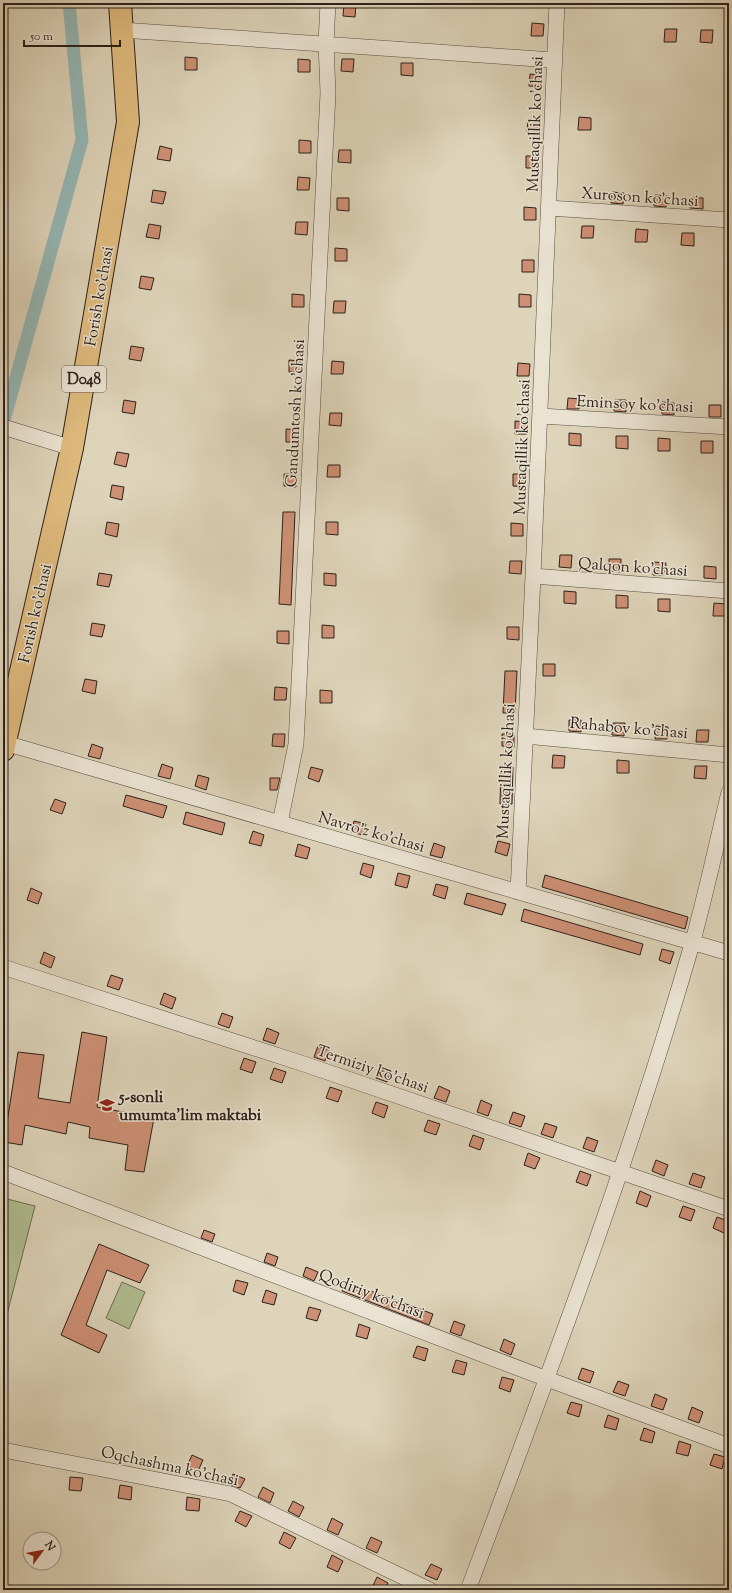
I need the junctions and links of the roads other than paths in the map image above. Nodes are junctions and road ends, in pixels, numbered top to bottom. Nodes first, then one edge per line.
1 (120, 3) edge
2 (328, 3) edge
3 (557, 3) edge
4 (122, 30) junction
5 (326, 43) junction
6 (553, 60) junction
7 (550, 208) junction
8 (729, 220) edge
9 (540, 416) junction
10 (3, 427) edge
11 (729, 427) edge
12 (72, 448) junction
13 (534, 576) junction
14 (729, 591) edge
15 (525, 736) junction
16 (4, 746) edge
17 (729, 755) edge
18 (729, 792) edge
19 (280, 823) junction
20 (518, 892) junction
21 (692, 943) junction
22 (729, 953) edge
23 (3, 968) edge
24 (3, 1172) edge
25 (620, 1172) junction
26 (729, 1209) edge
27 (547, 1379) junction
28 (729, 1446) edge
29 (3, 1450) edge
30 (430, 1590) edge
31 (468, 1590) edge

1 - 4 main road, Forish ko'chasi / D048
2 - 5 street, Gandumtosh ko'chasi
3 - 6 street, Mustaqillik ko'chasi
4 - 5 street
4 - 12 main road, Forish ko'chasi / D048
5 - 6 street
5 - 19 street, Gandumtosh ko'chasi
6 - 7 street, Mustaqillik ko'chasi
7 - 8 street, Xuroson ko'chasi
7 - 9 street, Mustaqillik ko'chasi
9 - 11 street, Eminsoy ko'chasi
9 - 13 street, Mustaqillik ko'chasi
10 - 12 street
12 - 16 main road, Forish ko'chasi / D048
13 - 14 street, Qalqon ko'chasi
13 - 15 street, Mustaqillik ko'chasi
15 - 17 street, Rahabov ko'chasi
15 - 20 street, Mustaqillik ko'chasi
16 - 19 street, Navro'z ko'chasi
18 - 21 street
19 - 20 street, Navro'z ko'chasi
20 - 21 street, Navro'z ko'chasi
21 - 22 street, Navro'z ko'chasi
21 - 25 street
23 - 25 street, Termiziy ko'chasi
24 - 27 street, Qodiriy ko'chasi
25 - 26 street, Termiziy ko'chasi
25 - 27 street
27 - 28 street, Qodiriy ko'chasi
27 - 31 street
29 - 30 street, Oqchashma ko'chasi

